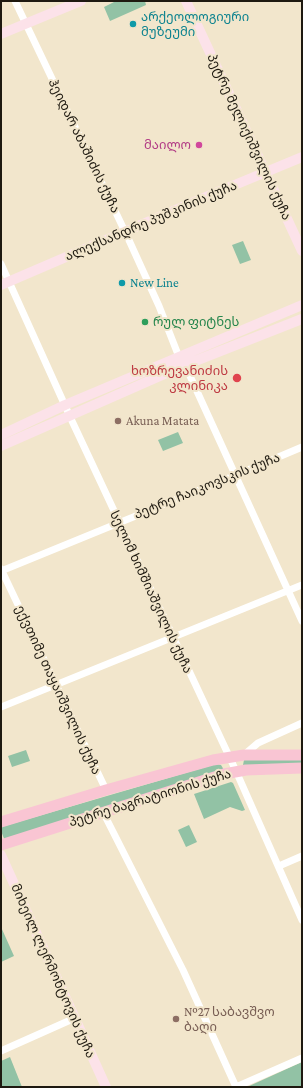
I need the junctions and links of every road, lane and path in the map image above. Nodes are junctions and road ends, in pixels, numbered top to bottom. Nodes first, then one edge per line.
1 (15, 1) edge
2 (81, 1) edge
3 (186, 1) edge
4 (25, 24) junction
5 (1, 34) edge
6 (302, 157) edge
7 (265, 172) junction
8 (125, 232) junction
9 (302, 251) edge
10 (1, 264) edge
11 (5, 284) edge
12 (302, 305) edge
13 (302, 319) edge
14 (182, 361) junction
15 (65, 405) junction
16 (70, 415) junction
17 (1, 435) edge
18 (1, 446) edge
19 (302, 447) edge
20 (236, 475) junction
21 (119, 522) junction
22 (1, 570) edge
23 (302, 585) edge
24 (288, 590) junction
25 (302, 621) edge
26 (173, 637) junction
27 (56, 685) junction
28 (1, 707) edge
29 (302, 723) edge
30 (244, 755) junction
31 (302, 755) edge
32 (228, 757) junction
33 (302, 768) edge
34 (236, 771) junction
35 (106, 790) junction
36 (103, 812) junction
37 (1, 822) edge
38 (1, 845) edge
39 (1, 855) edge
40 (302, 856) edge
41 (279, 866) junction
42 (302, 920) edge
43 (75, 1018) junction
44 (1, 1051) edge
45 (302, 1058) edge
46 (106, 1087) edge
47 (236, 1087) edge

1 - 4 street, ჰეიდარ აბაშიძის ქუჩა
2 - 4 street
3 - 7 street, პეტრე მელიქიშვილის ქუჩა
4 - 5 street
4 - 8 street, ჰეიდარ აბაშიძის ქუჩა
6 - 7 street, ალექსანდრე პუშკინის ქუჩა
7 - 8 street, ალექსანდრე პუშკინის ქუჩა
7 - 9 street, პეტრე მელიქიშვილის ქუჩა
8 - 11 street, ალექსანდრე პუშკინის ქუჩა
8 - 14 street, ჰეიდარ აბაშიძის ქუჩა
10 - 11 street, სელიმ ხიმშიაშვილის ქუჩა
11 - 15 street, სელიმ ხიმშიაშვილის ქუჩა
12 - 14 street
13 - 14 street
14 - 15 street
14 - 16 street
14 - 20 street, ჰეიდარ აბაშიძის ქუჩა
15 - 16 street, სელიმ ხიმშიაშვილის ქუჩა
15 - 17 street
16 - 18 street
16 - 21 street, სელიმ ხიმშიაშვილის ქუჩა
19 - 20 street, პეტრე ჩაიკოვსკის ქუჩა
20 - 21 street, პეტრე ჩაიკოვსკის ქუჩა
20 - 24 street, ჰეიდარ აბაშიძის ქუჩა
21 - 22 street, პეტრე ჩაიკოვსკის ქუჩა
21 - 26 street, სელიმ ხიმშიაშვილის ქუჩა
22 - 27 street, ექვთიმე თაყაიშვილის ქუჩა
23 - 24 street
24 - 25 street, ჰეიდარ აბაშიძის ქუჩა
24 - 26 street
26 - 27 street
26 - 32 street, სელიმ ხიმშიაშვილის ქუჩა
27 - 28 street
27 - 35 street, ექვთიმე თაყაიშვილის ქუჩა
29 - 30 street
30 - 31 main road, პეტრე ბაგრატიონის ქუჩა
30 - 32 main road, პეტრე ბაგრატიონის ქუჩა
32 - 34 street, სელიმ ხიმშიაშვილის ქუჩა
32 - 35 main road, პეტრე ბაგრატიონის ქუჩა
33 - 34 main road, პეტრე ბაგრატიონის ქუჩა
34 - 36 main road, პეტრე ბაგრატიონის ქუჩა
34 - 41 street, სელიმ ხიმშიაშვილის ქუჩა
35 - 37 main road, პეტრე ბაგრატიონის ქუჩა
36 - 38 main road, პეტრე ბაგრატიონის ქუჩა
36 - 47 street
39 - 43 street, მიხეილ ლერმონტოვის ქუჩა
40 - 41 street
41 - 42 street, სელიმ ხიმშიაშვილის ქუჩა
43 - 44 street
43 - 46 street, მიხეილ ლერმონტოვის ქუჩა
45 - 47 street

